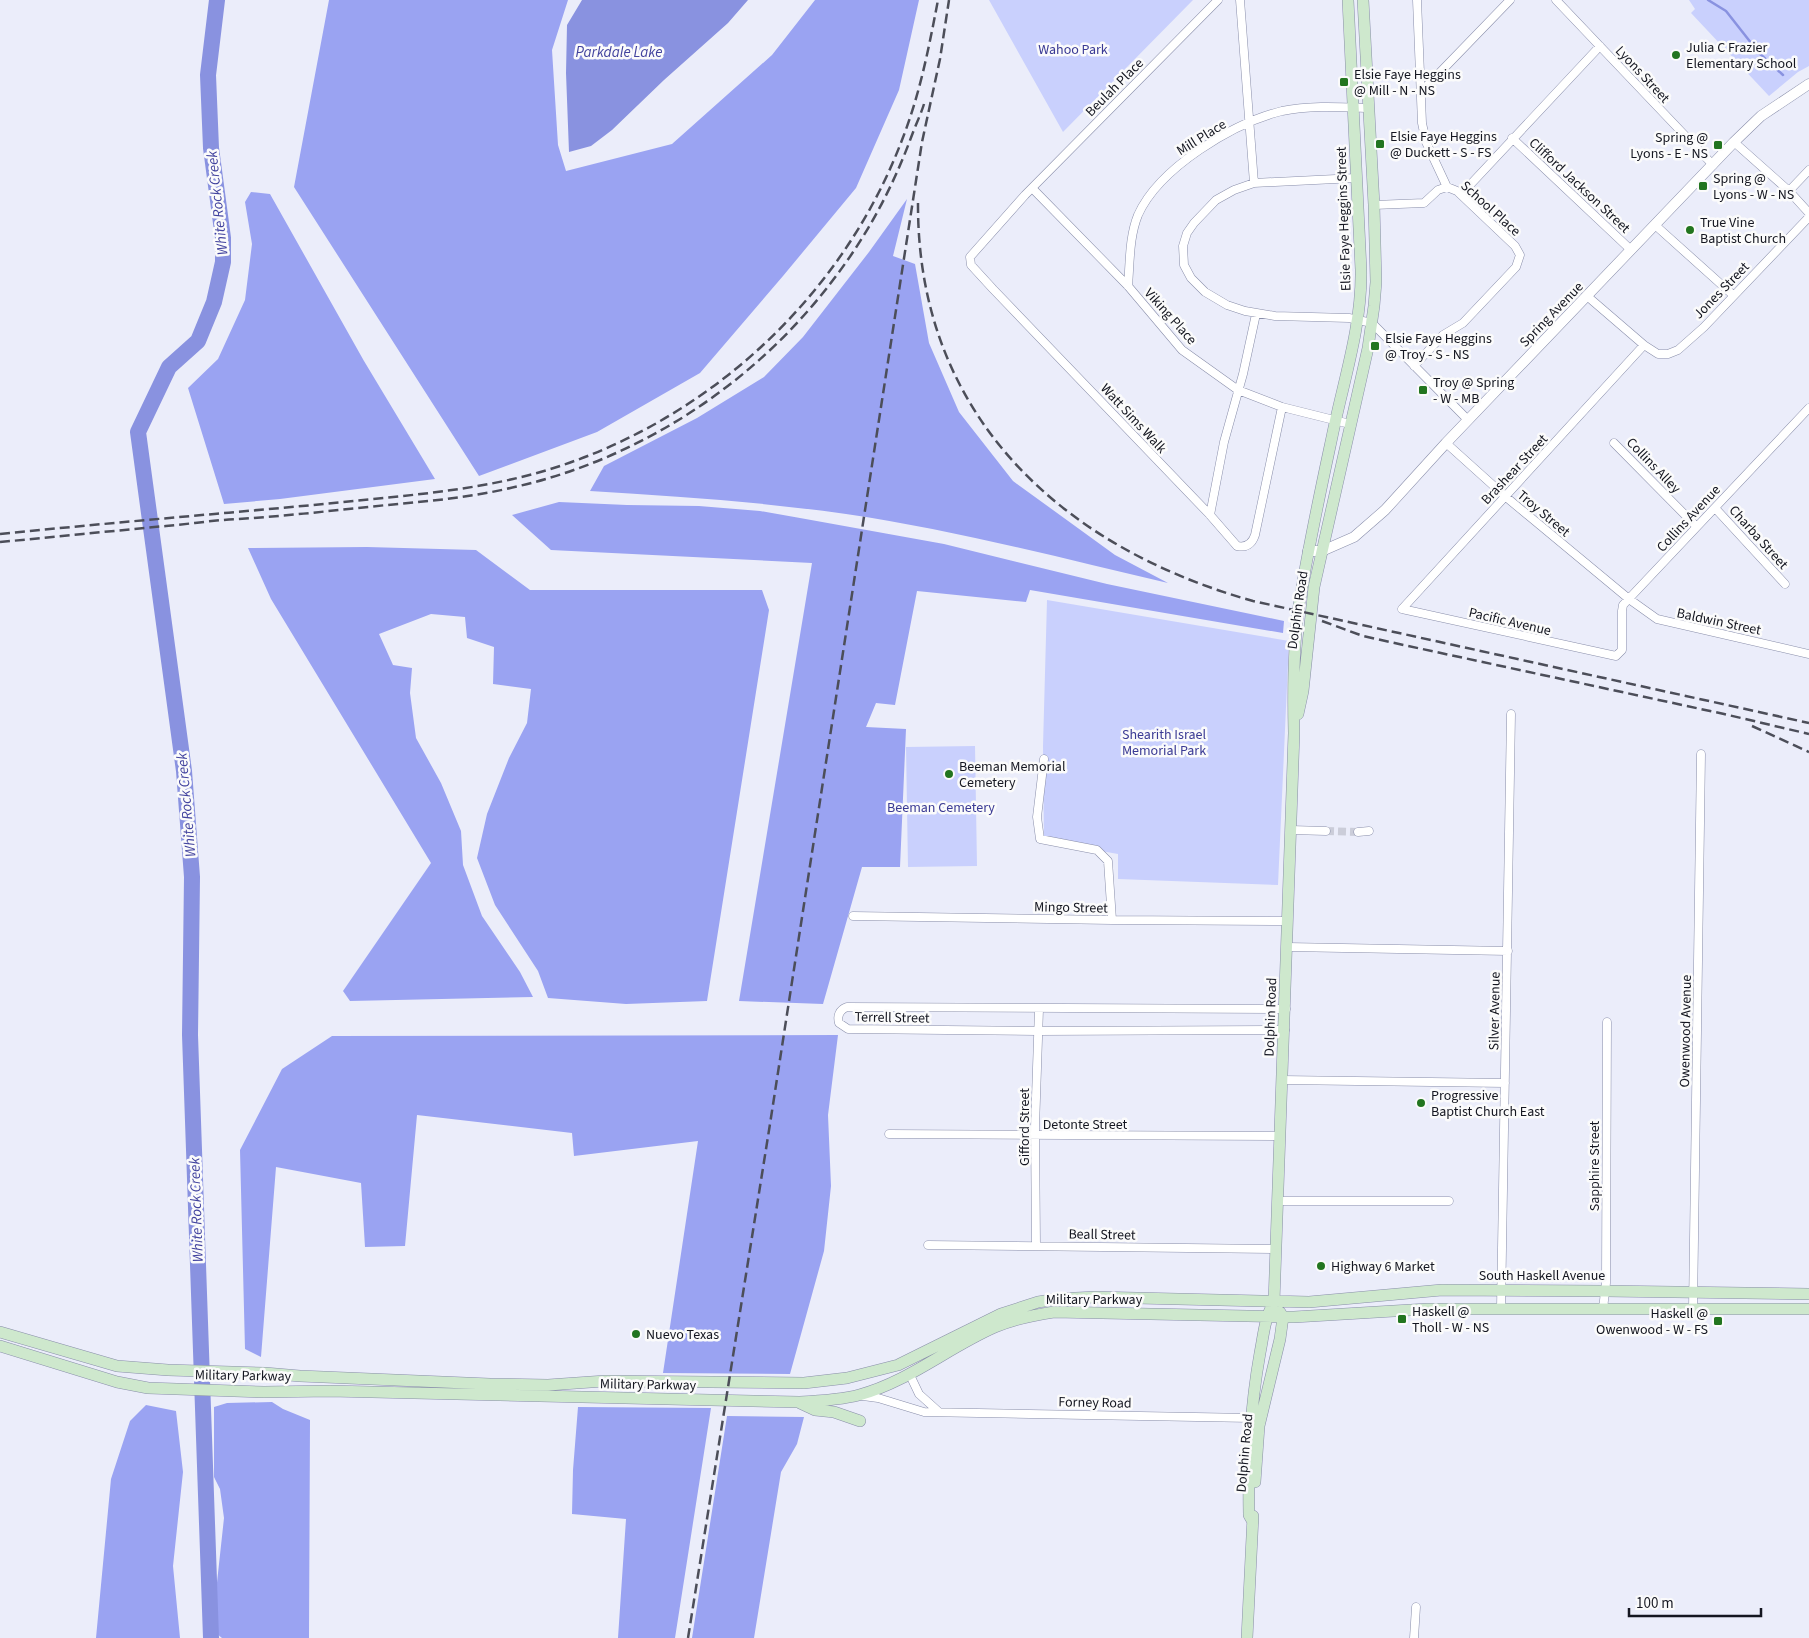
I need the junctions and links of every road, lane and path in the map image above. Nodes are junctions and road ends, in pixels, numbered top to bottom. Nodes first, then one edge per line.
1 (1218, 0) edge
2 (1240, 0) edge
3 (1348, 0) edge
4 (1363, 0) edge
5 (1417, 0) edge
6 (1510, 0) edge
7 (1556, 0) edge
8 (1600, 46) junction
9 (1809, 84) edge
10 (1421, 92) junction
11 (1354, 107) junction
12 (1369, 108) junction
13 (1249, 122) junction
14 (1512, 138) junction
15 (1734, 142) junction
16 (1713, 165) junction
17 (1809, 170) edge
18 (1356, 178) junction
19 (1254, 183) junction
20 (1469, 186) dead end
21 (1447, 187) junction
22 (1030, 190) junction
23 (1789, 191) junction
24 (1374, 205) junction
25 (1809, 213) edge
26 (1809, 217) edge
27 (1655, 225) junction
28 (1631, 250) junction
29 (1128, 286) junction
30 (1734, 295) junction
31 (1587, 296) junction
32 (1256, 314) junction
33 (1358, 320) junction
34 (1372, 323) junction
35 (1644, 345) junction
36 (1414, 366) junction
37 (1238, 390) junction
38 (1282, 407) junction
39 (1809, 408) edge
40 (1335, 420) junction
41 (1468, 420) junction
42 (1350, 424) junction
43 (1446, 443) junction
44 (1614, 443) dead end
45 (1506, 497) junction
46 (1715, 508) junction
47 (1210, 515) junction
48 (1696, 526) junction
49 (1308, 551) junction
50 (1322, 551) junction
51 (1785, 584) dead end
52 (1629, 599) junction
53 (1402, 609) joint
54 (1809, 654) edge
55 (1613, 656) joint
56 (1511, 714) dead end
57 (1294, 733) junction
58 (1701, 754) dead end
59 (1044, 759) dead end
60 (1291, 830) junction
61 (1326, 831) tunnel mouth
62 (1369, 831) dead end
63 (1358, 832) tunnel mouth
64 (853, 916) dead end
65 (1112, 920) junction
66 (1288, 921) junction
67 (1288, 947) junction
68 (1508, 950) junction
69 (1039, 1009) junction
70 (1286, 1009) junction
71 (1607, 1022) dead end
72 (1285, 1030) junction
73 (1037, 1031) junction
74 (1282, 1080) junction
75 (1505, 1083) junction
76 (889, 1134) dead end
77 (1036, 1136) junction
78 (1280, 1136) junction
79 (1278, 1201) junction
80 (1449, 1201) dead end
81 (928, 1245) dead end
82 (1036, 1246) junction
83 (1276, 1249) junction
84 (1501, 1290) junction
85 (1427, 1291) junction
86 (1605, 1291) junction
87 (1693, 1292) junction
88 (1809, 1294) edge
89 (1274, 1302) junction
90 (1502, 1308) junction
91 (1427, 1309) junction
92 (1603, 1309) junction
93 (1693, 1309) junction
94 (1809, 1309) edge
95 (1266, 1316) junction
96 (1283, 1317) junction
97 (0, 1332) edge
98 (0, 1346) edge
99 (898, 1365) junction
100 (909, 1373) junction
101 (362, 1379) junction
102 (605, 1381) junction
103 (361, 1392) junction
104 (859, 1395) junction
105 (605, 1398) junction
106 (799, 1402) junction
107 (938, 1412) junction
108 (1251, 1418) junction
109 (860, 1421) dead end
110 (1253, 1522) junction
111 (1416, 1607) dead end
112 (1247, 1638) edge
113 (1414, 1638) edge

1 - 22 street, Beulah Place
2 - 13 street
3 - 11 main road, Elsie Faye Heggins Street
4 - 12 main road
5 - 10 street, School Place
6 - 10 street
7 - 8 street, Lyons Street
8 - 14 street
8 - 16 street, Lyons Street
9 - 15 street, Spring Avenue
10 - 21 street, School Place
11 - 12 street, Mill Place
11 - 13 street, Mill Place
11 - 18 main road, Elsie Faye Heggins Street
12 - 24 main road
13 - 19 street
13 - 29 street, Mill Place
14 - 20 street
14 - 28 street, Clifford Jackson Street
15 - 16 street, Spring Avenue
15 - 23 street
16 - 27 street, Spring Avenue
17 - 23 street
18 - 19 street
18 - 33 main road, Elsie Faye Heggins Street
19 - 32 street
21 - 24 street
21 - 36 street, School Place
22 - 29 street, Viking Place
22 - 47 street, Watt Sims Walk
23 - 25 street
24 - 34 main road
26 - 30 street, Jones Street
27 - 28 street, Spring Avenue
27 - 30 street
28 - 31 street, Spring Avenue
29 - 37 street, Viking Place
30 - 35 street, Jones Street
31 - 35 street
31 - 41 street, Spring Avenue
32 - 33 street
32 - 37 street
33 - 34 street
33 - 40 main road, Elsie Faye Heggins Street
34 - 36 street
34 - 42 main road
35 - 45 street, Brashear Street
36 - 41 street
37 - 38 street, Viking Place
37 - 47 street
38 - 40 street, Viking Place
38 - 47 street, Watt Sims Walk
39 - 46 street, Collins Avenue
40 - 42 street, Viking Place
40 - 49 main road, Elsie Faye Heggins Street
41 - 43 street, Spring Avenue
42 - 50 main road
43 - 45 street, Troy Street
43 - 50 street, Spring Avenue
44 - 48 street, Collins Alley
45 - 52 street, Troy Street
45 - 53 street, Brashear Street
46 - 48 street, Collins Avenue
46 - 51 street, Charba Street
48 - 52 street, Collins Avenue
49 - 50 street, Spring Avenue
49 - 57 main road, Dolphin Road
50 - 57 main road, Dolphin Road
52 - 54 street, Baldwin Street
52 - 55 street, Collins Avenue
53 - 55 street, Pacific Avenue
56 - 68 street, Silver Avenue
57 - 60 main road, Dolphin Road
58 - 87 street, Owenwood Avenue
59 - 65 street
60 - 61 street
60 - 66 main road, Dolphin Road
62 - 63 street
64 - 65 street, Mingo Street
65 - 66 street, Mingo Street
66 - 67 main road, Dolphin Road
67 - 68 street
67 - 70 main road, Dolphin Road
68 - 75 street, Silver Avenue
69 - 70 street, Terrell Street
69 - 73 street, Gifford Street
69 - 73 street, Terrell Street
70 - 72 main road, Dolphin Road
71 - 86 street, Sapphire Street
72 - 73 street, Terrell Street
72 - 74 main road, Dolphin Road
73 - 77 street, Gifford Street
74 - 75 street
74 - 78 main road, Dolphin Road
75 - 84 street, Silver Avenue
76 - 77 street, Detonte Street
77 - 78 street, Detonte Street
77 - 82 street, Gifford Street
78 - 79 main road, Dolphin Road
79 - 80 street
79 - 83 main road, Dolphin Road
81 - 82 street, Beall Street
82 - 83 street, Beall Street
83 - 89 main road, Dolphin Road
84 - 85 main road, South Haskell Avenue
84 - 86 main road, South Haskell Avenue
84 - 90 street, Silver Avenue
85 - 89 main road, South Haskell Avenue
85 - 91 main road
86 - 87 main road, South Haskell Avenue
86 - 92 street, Sapphire Street
87 - 88 main road, South Haskell Avenue
87 - 93 street, Owenwood Avenue
89 - 95 main road, Dolphin Road
89 - 96 main road
89 - 99 main road, Military Parkway
90 - 91 main road
90 - 92 main road
91 - 96 main road
92 - 93 main road
93 - 94 main road
95 - 96 main road, Military Parkway
95 - 100 main road, Military Parkway
95 - 108 main road, Dolphin Road
96 - 110 main road, Dolphin Road
97 - 101 main road, Military Parkway
98 - 103 main road, Military Parkway
99 - 100 main road
99 - 102 main road, Military Parkway
100 - 104 main road, Military Parkway
100 - 107 street
101 - 102 main road, Military Parkway
101 - 103 main road
102 - 105 main road
103 - 105 main road, Military Parkway
104 - 106 main road, Military Parkway
104 - 107 street, Forney Road
105 - 106 main road, Military Parkway
106 - 109 main road
107 - 108 street, Forney Road
108 - 110 main road, Dolphin Road
110 - 112 main road, Dolphin Road
111 - 113 street

